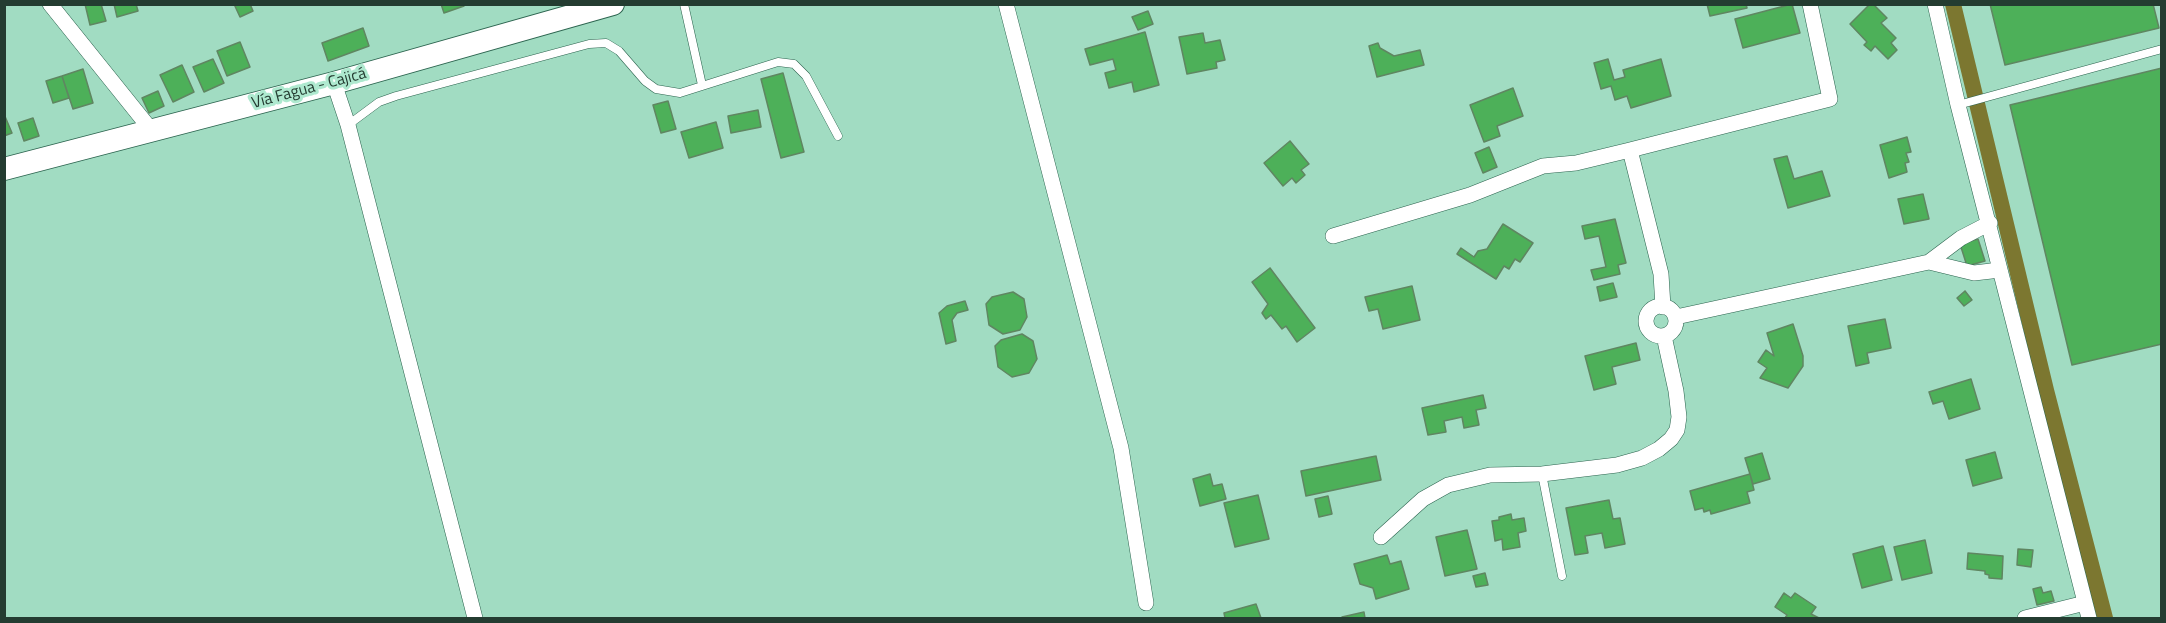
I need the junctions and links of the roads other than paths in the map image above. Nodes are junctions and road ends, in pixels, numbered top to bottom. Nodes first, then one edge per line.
1 (50, 4) edge
2 (684, 4) edge
3 (1006, 4) edge
4 (1810, 4) edge
5 (1935, 4) edge
6 (598, 6) edge
7 (2162, 49) edge
8 (334, 83) junction
9 (702, 85) junction
10 (1958, 105) junction
11 (348, 125) junction
12 (153, 130) junction
13 (838, 136) dead end
14 (1630, 150) junction
15 (4, 169) edge
16 (1990, 223) junction
17 (1333, 236) dead end
18 (1929, 262) junction
19 (2000, 270) junction
20 (1663, 307) junction
21 (1676, 317) junction
22 (1664, 336) junction
23 (1542, 474) junction
24 (1381, 537) dead end
25 (1562, 576) dead end
26 (1146, 603) dead end
27 (2085, 603) junction
28 (475, 618) edge
29 (2025, 618) edge
30 (2089, 618) edge

1 - 12 street
2 - 9 lane
3 - 26 street
4 - 14 street
5 - 10 street
6 - 8 street, Vía Fagua - Cajicá
7 - 10 lane
8 - 11 street
8 - 12 street, Vía Fagua - Cajicá
9 - 11 lane
9 - 13 lane
10 - 16 street
11 - 28 street
12 - 15 street, Vía Fagua - Cajicá
14 - 17 street
14 - 20 street
16 - 18 street
16 - 19 street
18 - 19 street
18 - 21 street
19 - 27 street
20 - 21 street
20 - 22 street
21 - 22 street
22 - 23 street
23 - 24 street
23 - 25 lane
27 - 29 street
27 - 30 street

